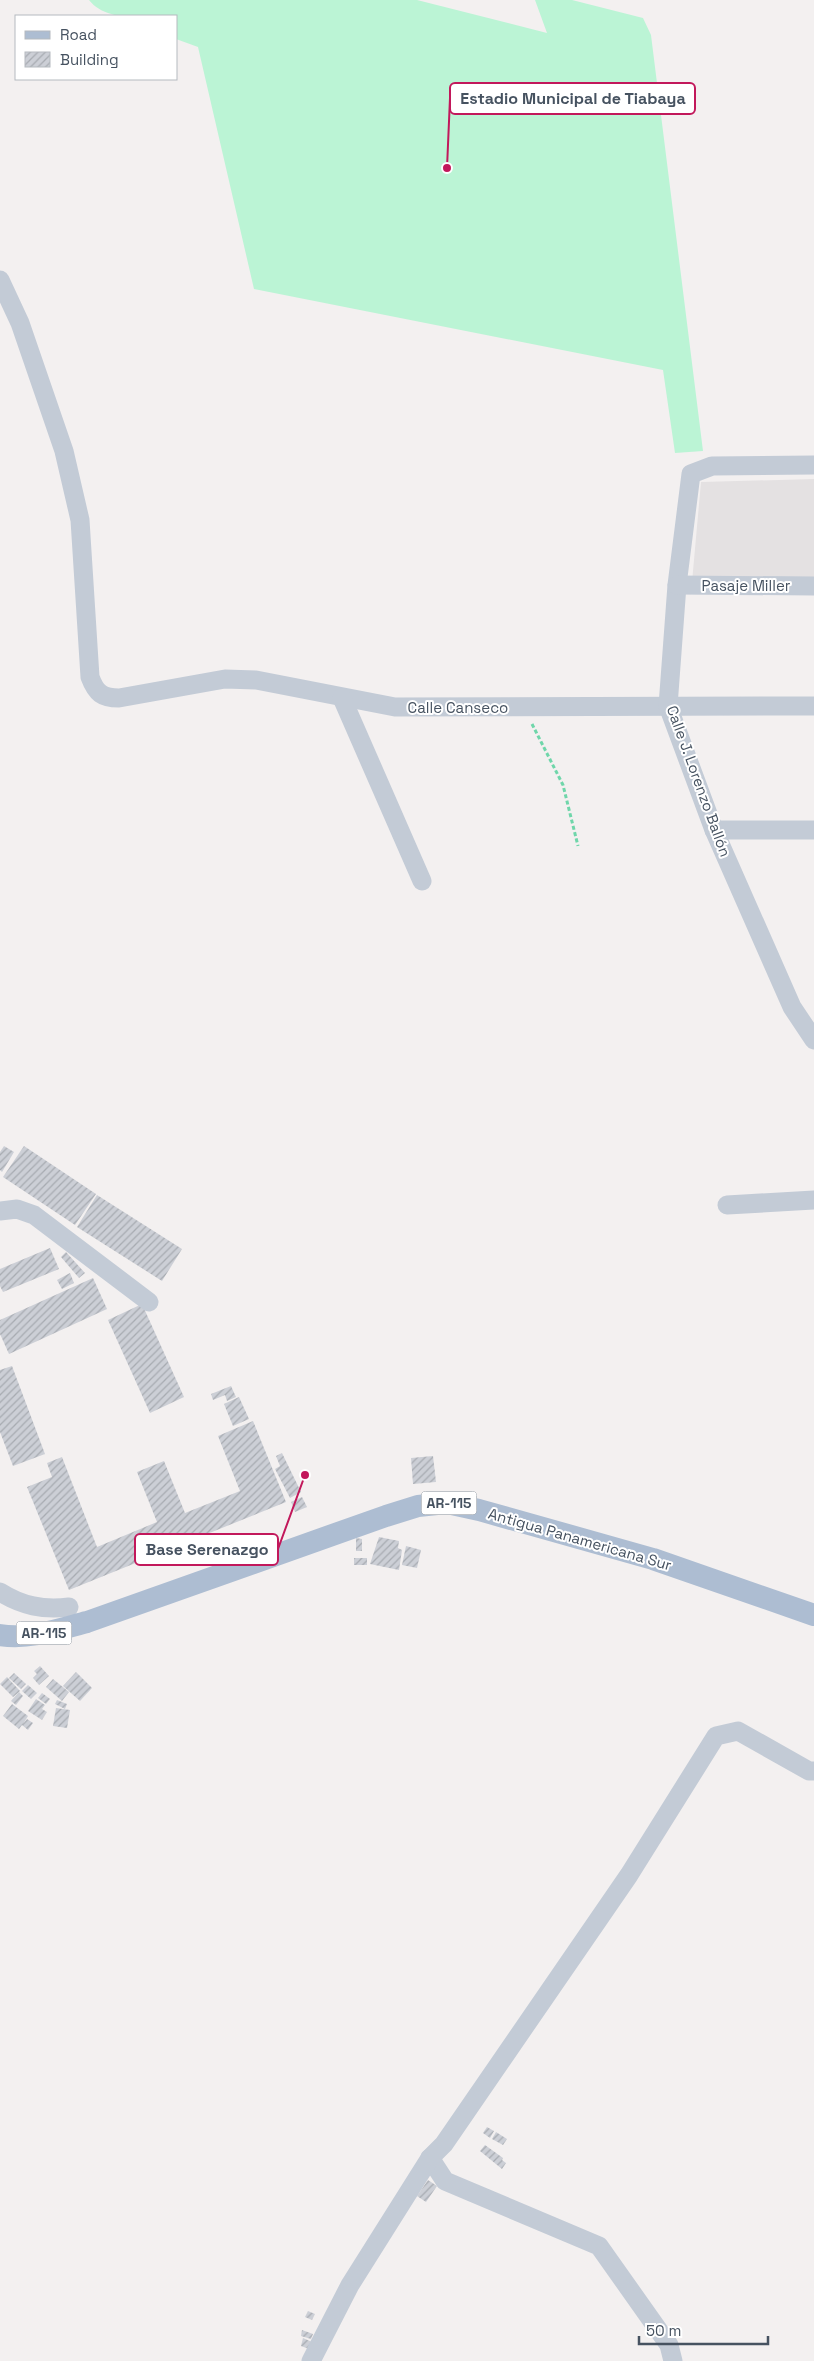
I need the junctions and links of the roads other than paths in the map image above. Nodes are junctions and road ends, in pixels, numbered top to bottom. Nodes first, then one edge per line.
1 (0, 280) edge
2 (814, 465) edge
3 (677, 585) junction
4 (814, 586) edge
5 (342, 698) junction
6 (668, 706) junction
7 (814, 706) edge
8 (714, 830) junction
9 (814, 830) edge
10 (422, 881) dead end
11 (814, 1040) edge
12 (814, 1200) edge
13 (727, 1204) dead end
14 (0, 1211) edge
15 (149, 1302) dead end
16 (0, 1592) edge
17 (69, 1607) dead end
18 (814, 1614) edge
19 (0, 1635) edge
20 (814, 1771) edge
21 (430, 2158) junction
22 (673, 2357) edge
23 (311, 2361) edge
24 (690, 2361) edge

1 - 5 street, Calle Canseco
2 - 3 street, Calle J. Lorenzo Ballón
3 - 4 street, Pasaje Miller
3 - 6 street, Calle J. Lorenzo Ballón
5 - 6 street, Calle Canseco
5 - 10 street
6 - 7 street, Calle Canseco
6 - 8 street, Calle J. Lorenzo Ballón
8 - 9 street
8 - 11 street, Calle J. Lorenzo Ballón
12 - 13 street
14 - 15 street
16 - 17 street
18 - 19 main road, Antigua Panamericana Sur / AR-115
20 - 21 street
21 - 22 street
21 - 23 street
22 - 24 street

